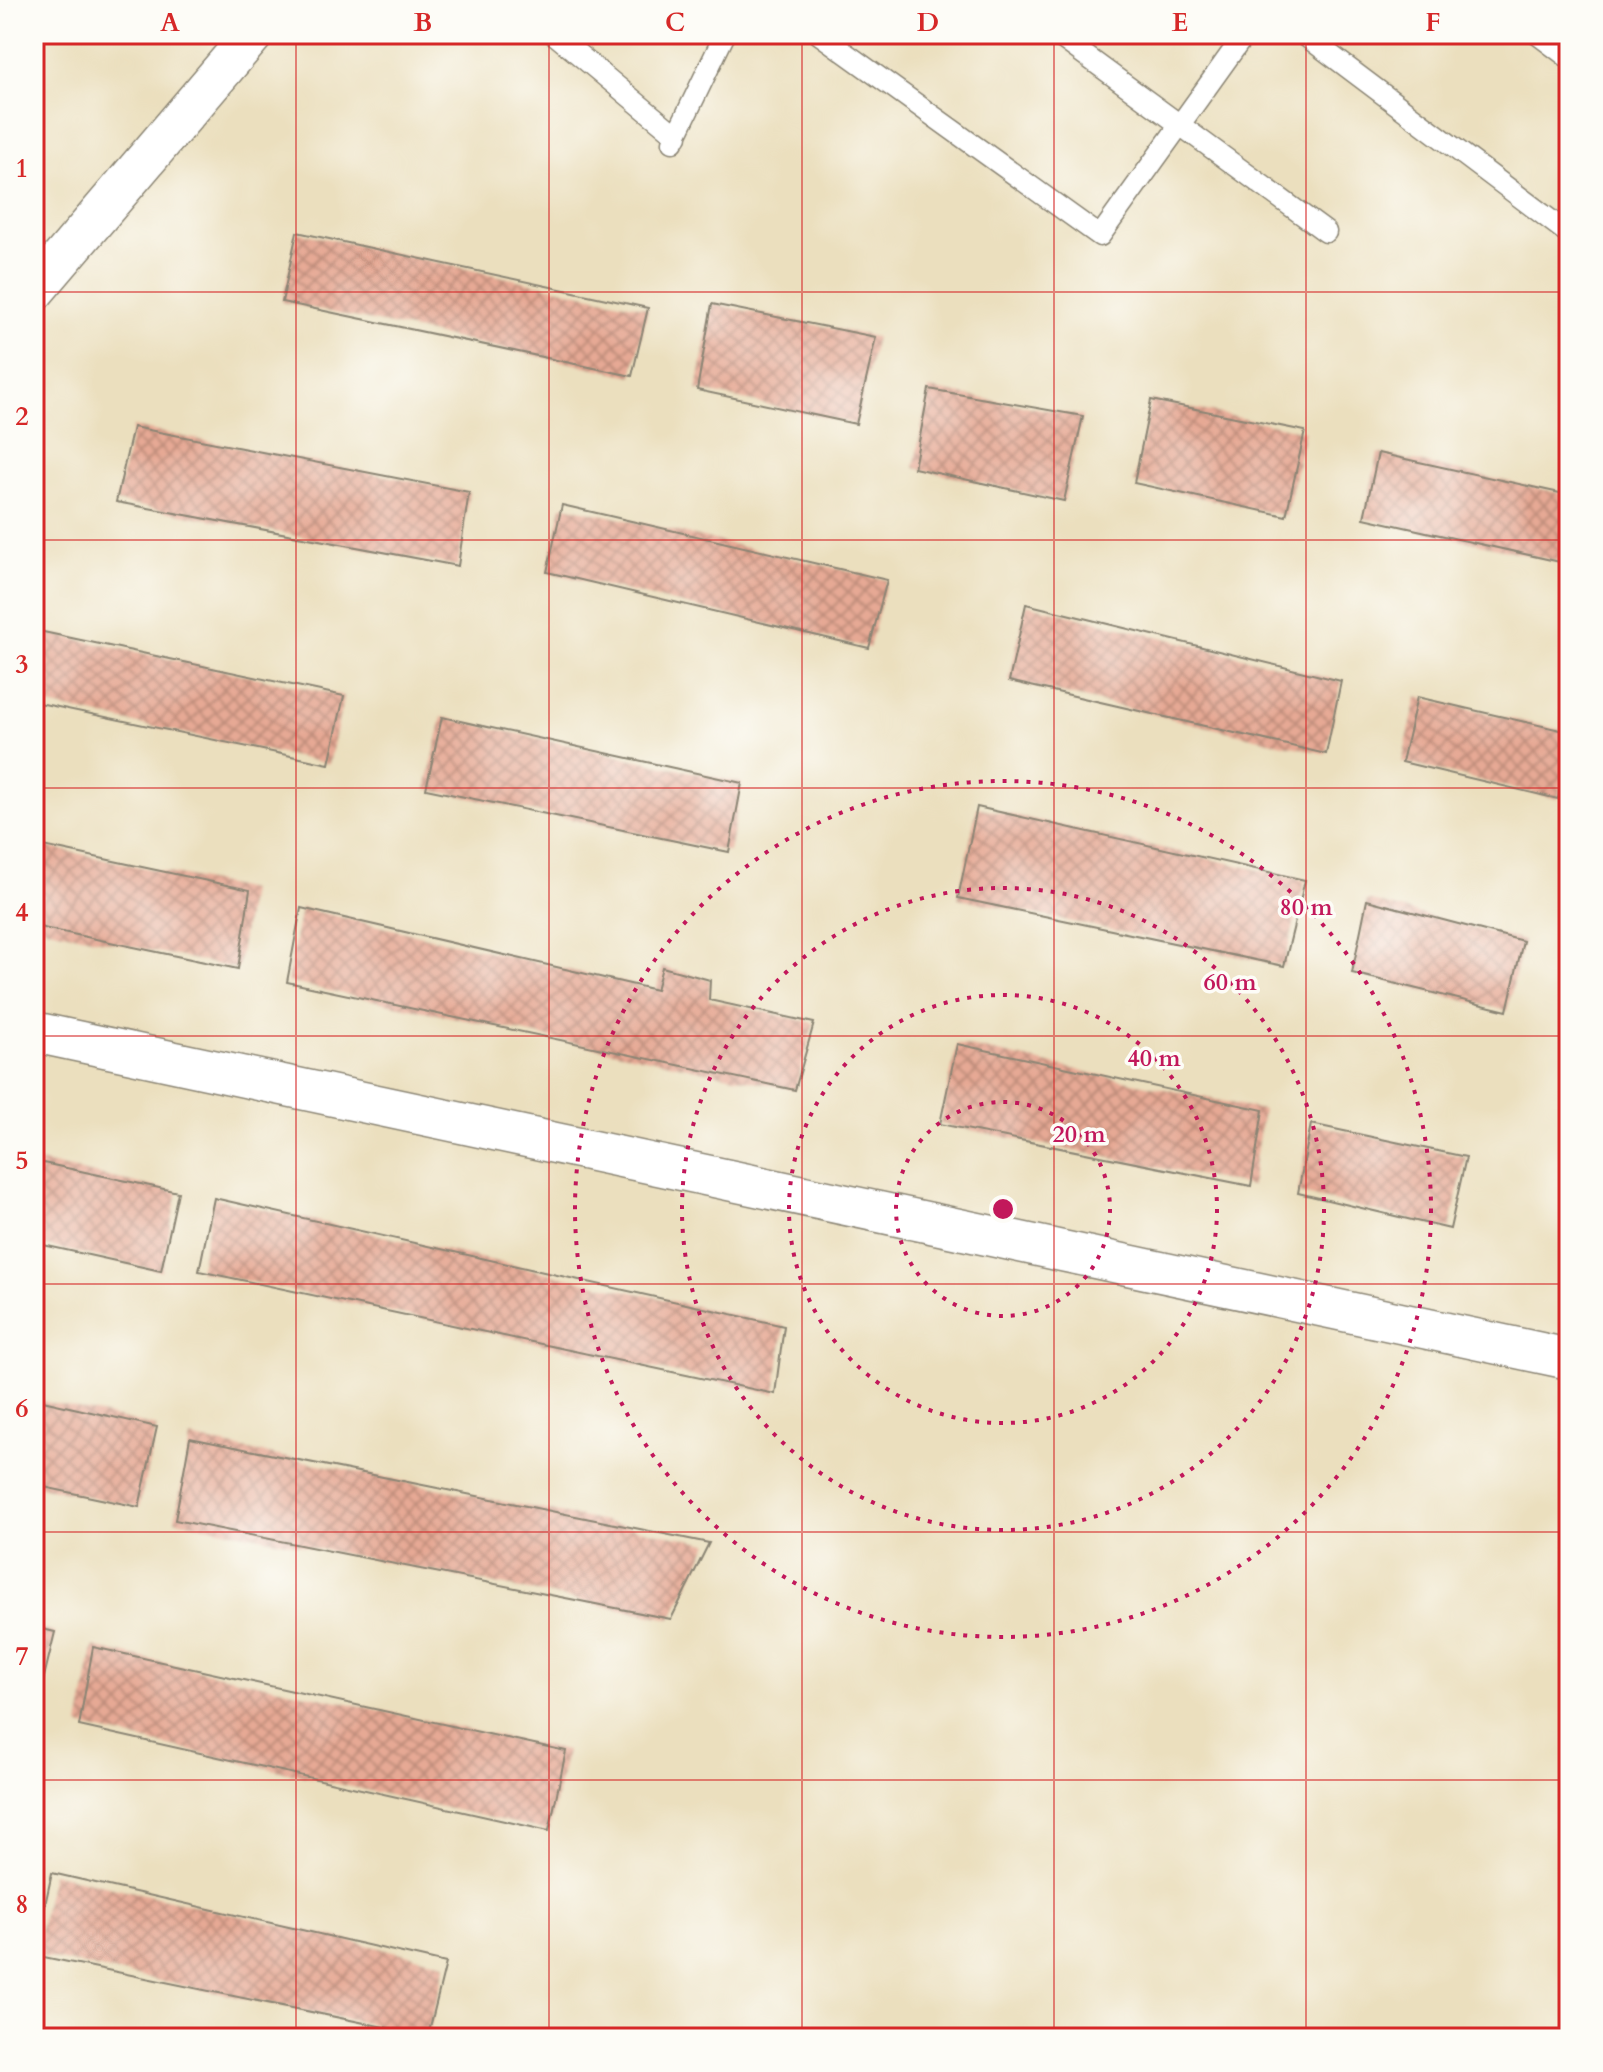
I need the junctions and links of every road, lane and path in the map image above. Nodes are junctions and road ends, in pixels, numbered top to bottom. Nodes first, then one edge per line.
1 (253, 34) edge
2 (554, 34) edge
3 (725, 34) edge
4 (819, 34) edge
5 (1056, 34) edge
6 (1245, 34) edge
7 (1303, 34) edge
8 (1537, 34) edge
9 (1569, 58) edge
10 (1180, 124) junction
11 (1326, 232) dead end
12 (1569, 234) edge
13 (34, 291) edge
14 (34, 1032) edge
15 (1569, 1359) edge

1 - 13 street
2 - 3 lane
4 - 10 lane
5 - 10 lane
6 - 10 lane
7 - 12 lane
8 - 9 lane
10 - 11 lane
14 - 15 street

